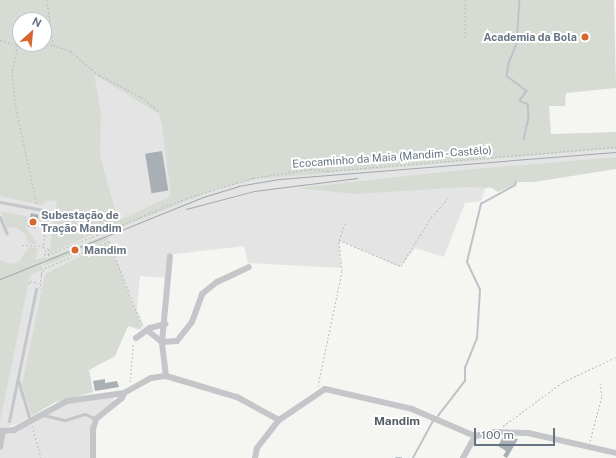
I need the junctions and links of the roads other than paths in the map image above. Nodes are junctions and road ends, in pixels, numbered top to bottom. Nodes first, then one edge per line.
1 (0, 202) edge
2 (48, 212) road end
3 (0, 217) edge
4 (7, 234) dead end
5 (170, 256) dead end
6 (249, 267) dead end
7 (36, 289) dead end
8 (165, 324) junction
9 (147, 330) junction
10 (136, 338) road end
11 (162, 342) junction
12 (166, 376) junction
13 (18, 379) junction
14 (127, 392) junction
15 (39, 414) junction
16 (96, 419) junction
17 (279, 420) junction
18 (9, 421) dead end
19 (31, 422) junction
20 (1, 431) edge
21 (476, 436) junction
22 (0, 447) edge
23 (616, 453) edge
24 (93, 458) edge
25 (255, 458) edge
26 (463, 458) edge

1 - 2 lane
3 - 4 lane
5 - 8 street
6 - 11 street
7 - 13 lane
8 - 9 street
8 - 11 street
9 - 10 street
9 - 11 street
11 - 12 street
12 - 14 street
12 - 17 street
13 - 18 lane
13 - 19 lane
14 - 15 street
14 - 16 street
15 - 16 lane
15 - 19 street
16 - 24 street
17 - 21 street
17 - 25 street
19 - 20 street
20 - 22 street
21 - 23 street
21 - 26 street

